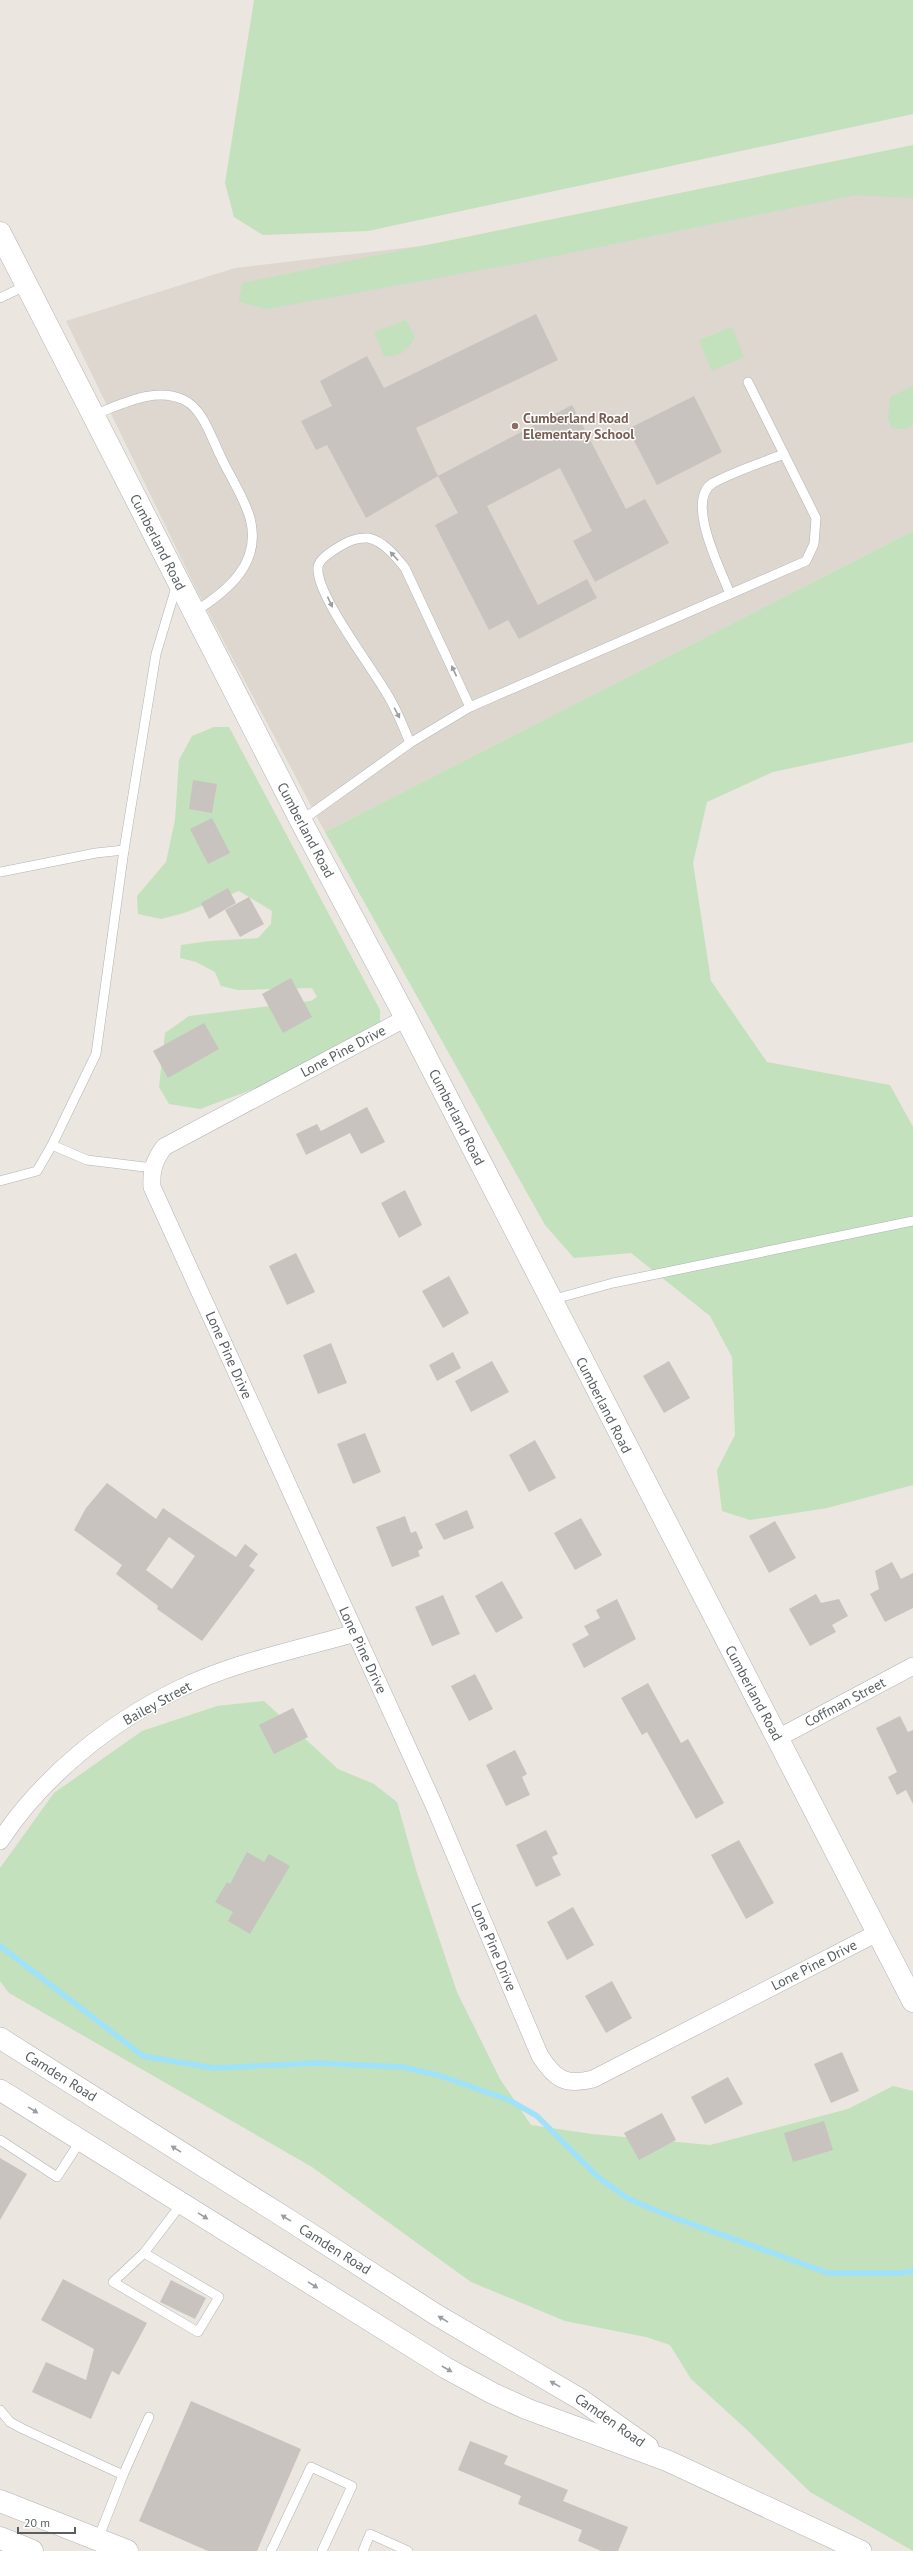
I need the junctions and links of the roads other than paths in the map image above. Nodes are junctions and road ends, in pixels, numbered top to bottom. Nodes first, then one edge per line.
1 (0, 233) edge
2 (27, 286) junction
3 (0, 298) edge
4 (748, 382) dead end
5 (93, 415) junction
6 (784, 454) junction
7 (178, 580) junction
8 (730, 594) junction
9 (194, 612) junction
10 (470, 706) junction
11 (410, 743) junction
12 (301, 821) junction
13 (124, 850) junction
14 (0, 872) edge
15 (406, 1018) junction
16 (52, 1145) junction
17 (153, 1168) junction
18 (0, 1181) edge
19 (913, 1221) edge
20 (551, 1300) junction
21 (355, 1633) junction
22 (913, 1666) edge
23 (778, 1738) junction
24 (0, 1841) edge
25 (877, 1933) junction
26 (913, 2001) edge
27 (0, 2038) edge
28 (0, 2090) edge
29 (0, 2140) edge
30 (81, 2140) junction
31 (182, 2203) junction
32 (144, 2253) junction
33 (0, 2410) edge
34 (149, 2417) dead end
35 (668, 2461) junction
36 (123, 2475) junction
37 (0, 2501) edge
38 (0, 2538) edge
39 (98, 2539) junction
40 (32, 2551) edge
41 (127, 2551) edge
42 (271, 2551) edge
43 (322, 2551) edge
44 (363, 2551) edge
45 (408, 2551) edge
46 (861, 2551) edge

1 - 2 main road, Cumberland Road
2 - 3 lane
2 - 5 main road, Cumberland Road
4 - 6 lane
5 - 7 main road, Cumberland Road
5 - 9 lane
6 - 8 lane
6 - 8 lane
7 - 9 main road, Cumberland Road
7 - 13 lane
8 - 10 lane
9 - 12 main road, Cumberland Road
10 - 11 lane
10 -> 11 lane
11 - 12 lane
12 - 15 main road, Cumberland Road
13 - 14 lane
13 - 16 lane
15 - 17 street, Lone Pine Drive
15 - 20 main road, Cumberland Road
16 - 17 lane
16 - 18 lane
17 - 21 street, Lone Pine Drive
19 - 20 lane
20 - 23 main road, Cumberland Road
21 - 24 street, Bailey Street
21 - 25 street, Lone Pine Drive
22 - 23 street, Coffman Street
23 - 25 main road, Cumberland Road
25 - 26 main road, Cumberland Road
35 -> 27 street, Camden Road
28 -> 30 street, Camden Road
29 - 30 lane
30 - 31 street, Camden Road
31 - 32 lane
31 -> 35 street, Camden Road
32 - 32 lane
33 - 36 lane
34 - 36 lane
35 - 46 street, Camden Road
36 - 39 lane
37 - 39 main road
38 - 40 main road
39 - 41 main road
42 - 43 lane
44 - 45 lane

